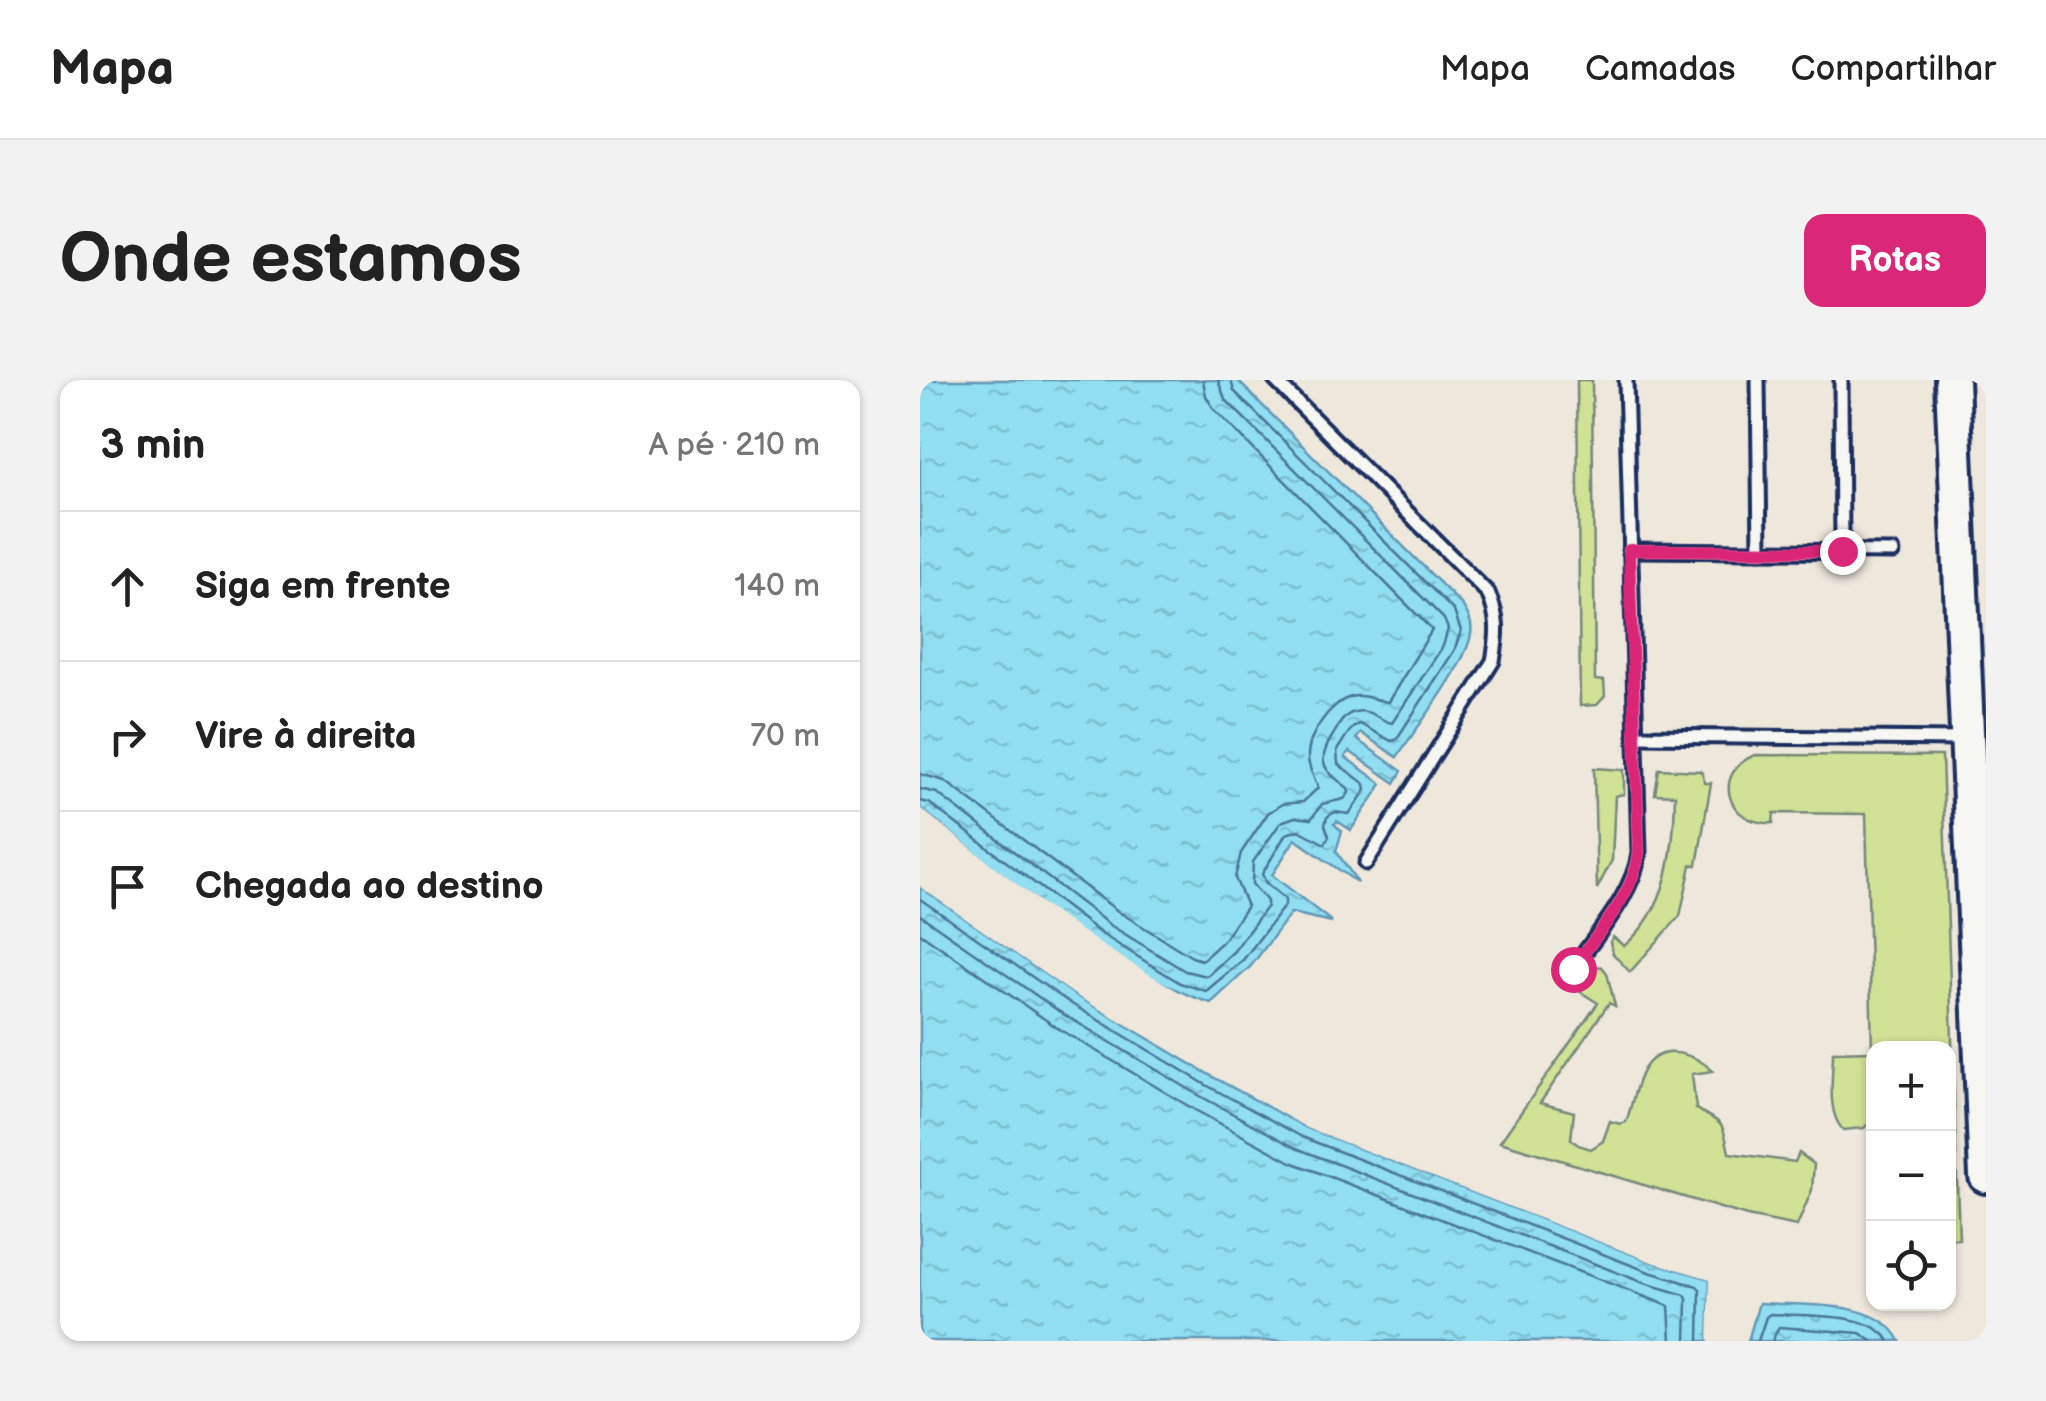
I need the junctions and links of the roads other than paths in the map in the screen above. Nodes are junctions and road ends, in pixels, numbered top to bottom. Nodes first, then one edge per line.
1 (1275, 380) edge
2 (1626, 380) edge
3 (1758, 380) edge
4 (1841, 380) edge
5 (1952, 380) edge
6 (1629, 550) junction
7 (1760, 550) junction
8 (1842, 551) junction
9 (1892, 552) dead end
10 (1636, 736) junction
11 (1968, 739) junction
12 (1366, 863) dead end
13 (1573, 969) dead end
14 (1986, 1176) edge

1 - 12 lane
2 - 6 lane
3 - 7 lane
4 - 8 lane
5 - 11 main road
6 - 7 lane
6 - 10 lane
7 - 8 lane
8 - 9 lane
10 - 11 lane
10 - 13 lane
11 - 14 main road

